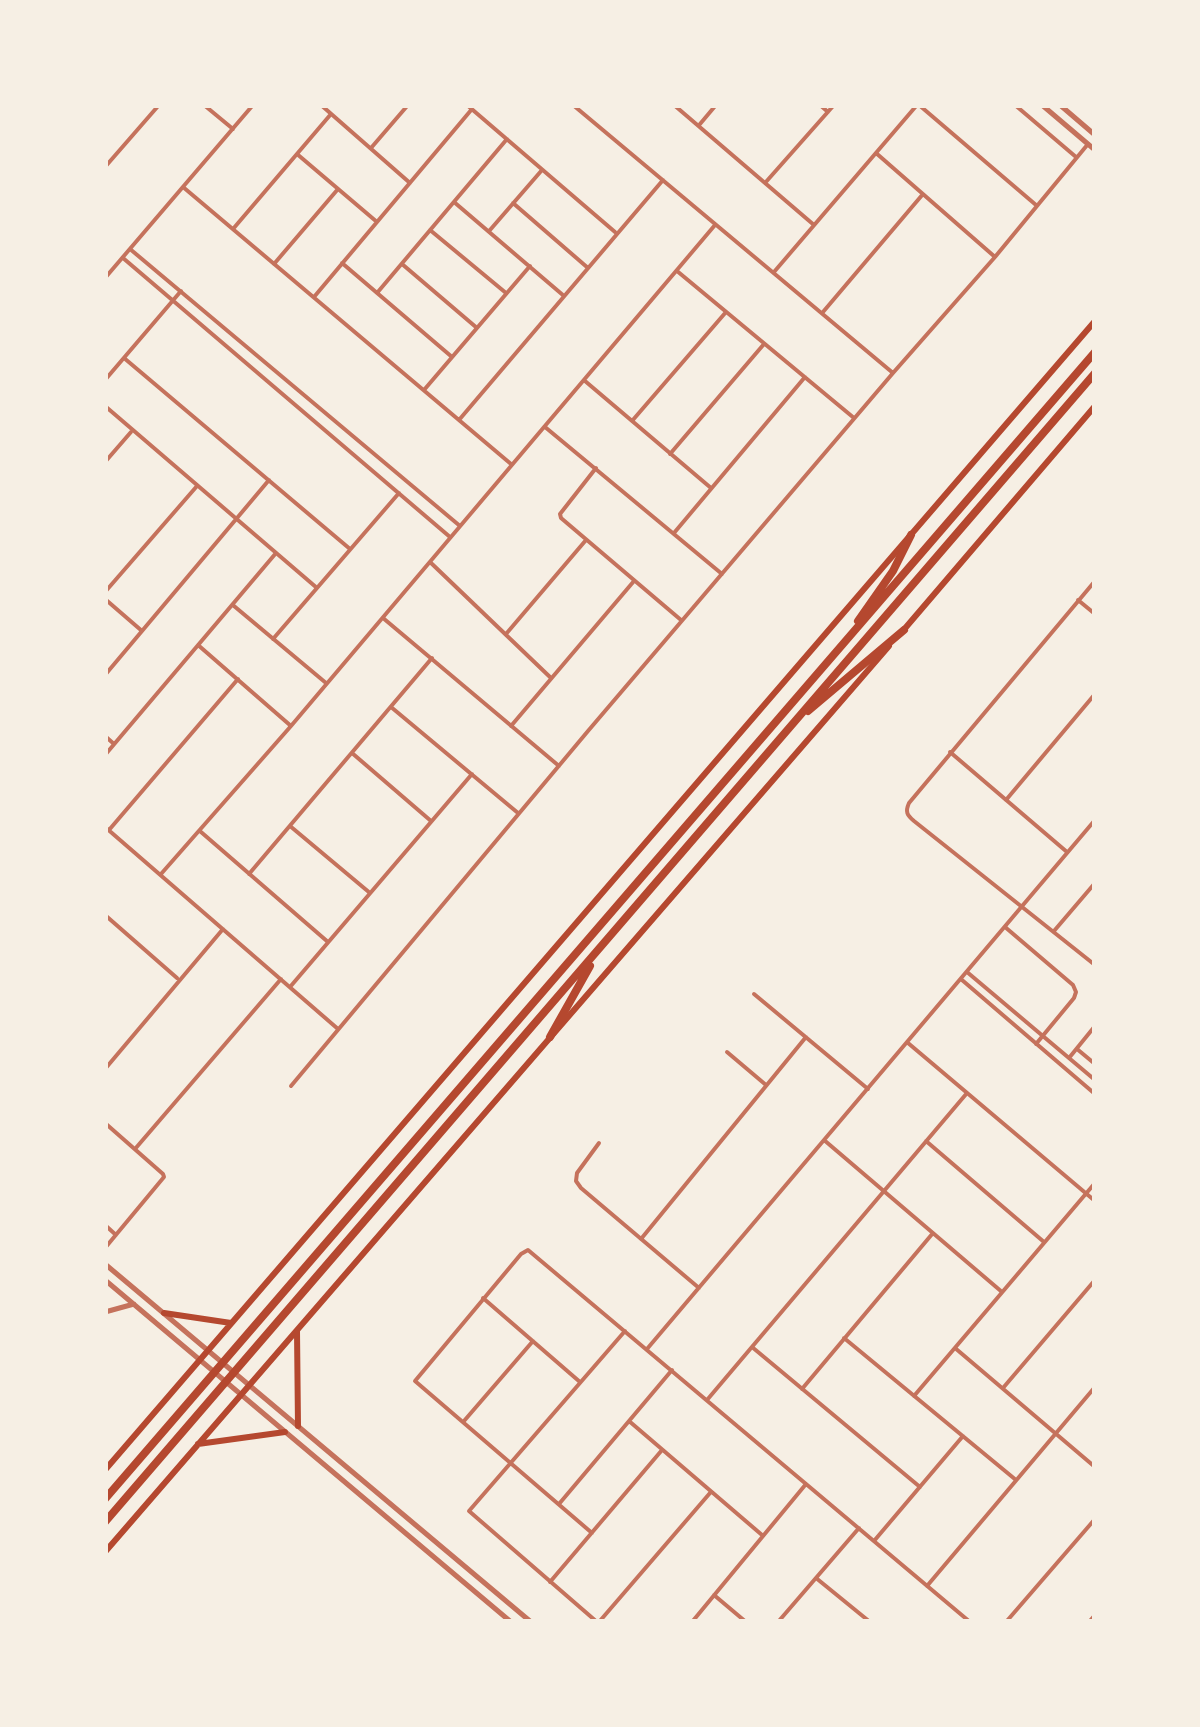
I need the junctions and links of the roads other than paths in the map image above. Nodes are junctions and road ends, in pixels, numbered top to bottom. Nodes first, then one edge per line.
1 (160, 105) edge
2 (204, 105) edge
3 (253, 105) edge
4 (320, 105) edge
5 (573, 105) edge
6 (674, 105) edge
7 (716, 105) edge
8 (820, 105) edge
9 (834, 105) edge
10 (918, 105) edge
11 (1015, 105) edge
12 (1042, 105) edge
13 (1060, 105) edge
14 (405, 106) edge
15 (470, 107) edge
16 (828, 112) junction
17 (331, 114) junction
18 (698, 126) junction
19 (233, 130) junction
20 (1095, 135) edge
21 (507, 139) junction
22 (1088, 144) junction
23 (370, 148) junction
24 (1095, 150) edge
25 (876, 153) junction
26 (298, 154) junction
27 (1076, 157) junction
28 (105, 167) edge
29 (542, 170) junction
30 (662, 180) junction
31 (410, 183) junction
32 (764, 183) junction
33 (183, 187) junction
34 (338, 189) junction
35 (923, 194) junction
36 (454, 202) junction
37 (513, 204) junction
38 (1036, 205) junction
39 (377, 222) junction
40 (716, 225) junction
41 (814, 225) junction
42 (233, 229) junction
43 (430, 230) junction
44 (489, 232) junction
45 (617, 234) junction
46 (130, 248) junction
47 (994, 257) junction
48 (123, 258) junction
49 (342, 263) junction
50 (274, 264) junction
51 (402, 264) junction
52 (530, 266) junction
53 (588, 268) junction
54 (677, 271) junction
55 (773, 273) junction
56 (105, 278) edge
57 (180, 291) junction
58 (377, 293) junction
59 (506, 294) junction
60 (564, 296) junction
61 (314, 297) junction
62 (173, 300) junction
63 (726, 312) junction
64 (822, 314) junction
65 (1095, 321) edge
66 (477, 328) junction
67 (764, 344) junction
68 (1095, 352) edge
69 (259, 357) junction
70 (452, 357) junction
71 (124, 358) junction
72 (250, 366) junction
73 (893, 373) junction
74 (1095, 373) edge
75 (805, 377) junction
76 (105, 380) edge
77 (583, 380) junction
78 (424, 390) junction
79 (105, 406) edge
80 (1095, 406) edge
81 (854, 418) junction
82 (459, 420) junction
83 (632, 421) junction
84 (544, 426) junction
85 (132, 430) junction
86 (346, 431) junction
87 (338, 441) junction
88 (670, 454) junction
89 (105, 462) edge
90 (511, 464) junction
91 (596, 468) junction
92 (269, 480) junction
93 (197, 486) junction
94 (711, 488) junction
95 (398, 492) junction
96 (236, 519) junction
97 (460, 526) junction
98 (674, 532) junction
99 (912, 534) junction
100 (450, 538) junction
101 (586, 540) junction
102 (350, 549) junction
103 (276, 553) junction
104 (430, 562) junction
105 (722, 574) junction
106 (634, 581) junction
107 (1095, 581) edge
108 (316, 588) junction
109 (105, 596) edge
110 (1078, 600) junction
111 (232, 605) junction
112 (1095, 614) edge
113 (382, 617) junction
114 (682, 621) junction
115 (904, 630) junction
116 (142, 631) junction
117 (506, 634) junction
118 (273, 639) junction
119 (198, 645) junction
120 (842, 646) junction
121 (432, 658) junction
122 (106, 670) edge
123 (552, 678) junction
124 (238, 679) junction
125 (326, 684) junction
126 (1095, 694) edge
127 (391, 706) junction
128 (800, 716) junction
129 (291, 726) junction
130 (511, 726) junction
131 (105, 736) edge
132 (114, 744) junction
133 (950, 752) junction
134 (352, 753) junction
135 (105, 754) edge
136 (559, 766) junction
137 (472, 774) junction
138 (1006, 800) junction
139 (519, 814) junction
140 (1095, 820) edge
141 (431, 821) junction
142 (290, 826) junction
143 (107, 829) edge
144 (201, 832) junction
145 (1067, 852) junction
146 (161, 874) junction
147 (249, 874) junction
148 (1094, 886) edge
149 (370, 893) junction
150 (1023, 906) junction
151 (105, 915) edge
152 (1005, 927) junction
153 (223, 929) junction
154 (1054, 932) junction
155 (328, 942) junction
156 (600, 949) junction
157 (1095, 966) edge
158 (967, 972) junction
159 (178, 979) junction
160 (281, 979) junction
161 (961, 979) junction
162 (290, 987) junction
163 (754, 994) dead end
164 (1095, 1026) edge
165 (338, 1030) junction
166 (1043, 1036) junction
167 (550, 1037) junction
168 (806, 1037) junction
169 (908, 1042) junction
170 (1036, 1044) junction
171 (1077, 1048) junction
172 (727, 1052) dead end
173 (1069, 1058) junction
174 (1095, 1064) edge
175 (105, 1069) edge
176 (1095, 1080) edge
177 (766, 1085) junction
178 (290, 1086) dead end
179 (868, 1089) junction
180 (967, 1093) junction
181 (1095, 1094) edge
182 (105, 1123) edge
183 (824, 1140) junction
184 (926, 1141) junction
185 (599, 1144) dead end
186 (135, 1149) junction
187 (1095, 1183) edge
188 (884, 1191) junction
189 (1085, 1193) junction
190 (1095, 1201) edge
191 (105, 1225) edge
192 (933, 1232) junction
193 (116, 1235) junction
194 (641, 1239) junction
195 (1044, 1242) junction
196 (105, 1248) edge
197 (105, 1264) edge
198 (115, 1272) junction
199 (1095, 1280) edge
200 (106, 1282) edge
201 (699, 1288) junction
202 (1002, 1292) junction
203 (483, 1298) junction
204 (134, 1304) junction
205 (105, 1312) edge
206 (164, 1314) junction
207 (171, 1320) junction
208 (231, 1323) junction
209 (163, 1329) junction
210 (297, 1329) junction
211 (625, 1331) junction
212 (844, 1338) junction
213 (533, 1341) junction
214 (752, 1347) junction
215 (954, 1348) junction
216 (208, 1350) junction
217 (647, 1350) junction
218 (200, 1360) junction
219 (672, 1370) junction
220 (580, 1382) junction
221 (249, 1385) junction
222 (1002, 1388) junction
223 (1095, 1388) edge
224 (802, 1389) junction
225 (240, 1394) junction
226 (914, 1396) junction
227 (707, 1400) junction
228 (274, 1406) junction
229 (266, 1416) junction
230 (629, 1421) junction
231 (462, 1422) junction
232 (298, 1426) junction
233 (286, 1432) junction
234 (1056, 1434) junction
235 (963, 1436) junction
236 (198, 1444) junction
237 (662, 1450) junction
238 (340, 1462) junction
239 (510, 1463) junction
240 (1095, 1467) edge
241 (105, 1470) edge
242 (332, 1471) junction
243 (1016, 1480) junction
244 (806, 1484) junction
245 (920, 1487) junction
246 (711, 1492) junction
247 (105, 1499) edge
248 (559, 1504) junction
249 (1095, 1518) edge
250 (105, 1522) edge
251 (858, 1528) junction
252 (592, 1532) junction
253 (763, 1536) junction
254 (874, 1541) junction
255 (105, 1552) edge
256 (816, 1578) junction
257 (550, 1582) junction
258 (926, 1586) junction
259 (714, 1595) junction
260 (1095, 1615) edge
261 (863, 1616) junction
262 (511, 1622) edge
263 (531, 1622) edge
264 (598, 1622) edge
265 (692, 1622) edge
266 (746, 1622) edge
267 (778, 1622) edge
268 (858, 1622) edge
269 (870, 1622) edge
270 (970, 1622) edge
271 (1006, 1622) edge
272 (1090, 1622) edge

1 - 28 street
2 - 19 street
3 - 19 street
4 - 17 street
5 - 30 street
6 - 18 street
7 - 18 street
8 - 16 street
9 - 16 street
10 - 25 street
10 - 38 street
11 - 27 street
12 - 22 street
13 - 20 street
14 - 23 street
15 - 21 street
15 - 31 street
16 - 32 street
17 - 23 street
17 - 26 street
18 - 32 street
19 - 33 street
21 - 29 street
21 - 36 street
22 - 24 street
22 - 27 street
23 - 31 street
25 - 35 street
25 - 41 street
26 - 34 street
26 - 42 street
27 - 38 street
29 - 37 street
29 - 45 street
30 - 40 street
30 - 45 street
31 - 39 street
32 - 41 street
33 - 42 street
33 - 46 street
34 - 39 street
34 - 50 street
35 - 47 street
35 - 64 street
36 - 43 street
36 - 44 street
37 - 44 street
37 - 53 street
38 - 47 street
39 - 49 street
40 - 54 street
40 - 55 street
41 - 55 street
42 - 50 street
43 - 51 street
43 - 59 street
44 - 52 street
45 - 53 street
46 - 48 street
46 - 57 street
47 - 73 street
48 - 56 street
48 - 62 street
49 - 58 street
49 - 61 street
50 - 61 street
51 - 58 street
51 - 66 street
52 - 59 street
52 - 60 street
53 - 60 street
54 - 63 street
54 - 77 street
55 - 64 street
57 - 62 street
57 - 69 street
58 - 70 street
59 - 66 street
60 - 82 street
61 - 78 street
62 - 71 street
62 - 72 street
63 - 67 street
63 - 83 street
64 - 73 street
65 - 99 main road
66 - 70 street
67 - 75 street
67 - 88 street
68 - 120 highway
69 - 72 street
69 - 86 street
70 - 78 street
71 - 76 street
71 - 92 street
72 - 87 street
73 - 81 street
74 - 128 highway
75 - 81 street
75 - 94 street
77 - 83 street
77 - 84 street
78 - 82 street
79 - 85 street
80 - 115 main road
81 - 105 street
82 - 90 street
83 - 88 street
84 - 90 street
84 - 91 street
85 - 89 street
85 - 93 street
86 - 87 street
86 - 97 street
87 - 95 street
88 - 94 street
90 - 97 street
91 - 98 street
91 - 101 street
92 - 96 street
92 - 102 street
93 - 96 street
93 - 109 street
94 - 98 street
95 - 100 street
95 - 102 street
96 - 103 street
96 - 116 street
97 - 100 street
98 - 105 street
99 - 120 highway
99 - 208 main road
100 - 104 street
101 - 106 street
101 - 117 street
102 - 108 street
103 - 108 street
103 - 111 street
104 - 113 street
104 - 117 street
105 - 114 street
106 - 114 street
106 - 123 street
107 - 110 street
108 - 118 street
109 - 116 street
110 - 112 street
110 - 133 street
111 - 118 street
111 - 119 street
113 - 121 street
113 - 125 street
114 - 136 street
115 - 128 highway
115 - 167 main road
116 - 122 street
117 - 123 street
118 - 125 street
119 - 124 street
119 - 132 street
120 - 247 highway
121 - 127 street
121 - 130 street
123 - 130 street
124 - 129 street
124 - 143 street
125 - 129 street
126 - 138 street
127 - 134 street
127 - 137 street
128 - 156 highway
129 - 144 street
130 - 136 street
131 - 132 street
132 - 135 street
133 - 138 street
133 - 150 street
134 - 141 street
134 - 142 street
136 - 139 street
137 - 139 street
137 - 141 street
138 - 145 street
139 - 165 street
140 - 145 street
141 - 149 street
142 - 147 street
142 - 149 street
143 - 146 street
144 - 146 street
144 - 147 street
145 - 150 street
146 - 153 street
147 - 155 street
148 - 154 street
149 - 155 street
150 - 152 street
150 - 154 street
151 - 159 street
152 - 158 street
152 - 166 street
153 - 159 street
153 - 160 street
154 - 157 street
155 - 162 street
156 - 167 highway
156 - 250 highway
158 - 161 street
158 - 166 street
159 - 175 street
160 - 162 street
160 - 186 street
161 - 169 street
161 - 170 street
162 - 165 street
163 - 168 street
164 - 171 street
165 - 178 street
166 - 170 street
166 - 173 street
167 - 210 main road
168 - 177 street
168 - 179 street
169 - 179 street
169 - 180 street
170 - 181 street
171 - 173 street
171 - 174 street
172 - 177 street
173 - 176 street
177 - 194 street
179 - 183 street
180 - 184 street
180 - 189 street
182 - 186 street
183 - 188 street
183 - 201 street
184 - 188 street
184 - 195 street
185 - 194 street
186 - 193 street
187 - 189 street
188 - 192 street
188 - 214 street
189 - 190 street
189 - 195 street
191 - 193 street
192 - 202 street
192 - 212 street
193 - 196 street
194 - 201 street
195 - 202 street
197 - 198 street
198 - 200 street
198 - 206 street
199 - 222 street
200 - 204 street
201 - 217 street
202 - 215 street
203 - 211 street
203 - 213 street
203 - 231 street
204 - 205 street
204 - 209 street
206 - 207 street
206 - 208 main road
207 - 209 street
207 - 216 street
208 - 216 main road
209 - 218 street
210 - 221 main road
210 - 232 main road
211 - 217 street
211 - 220 street
212 - 224 street
212 - 226 street
213 - 220 street
213 - 231 street
214 - 224 street
214 - 227 street
215 - 222 street
215 - 226 street
216 - 218 main road
216 - 221 street
217 - 219 street
218 - 225 street
218 - 241 main road
219 - 227 street
219 - 230 street
220 - 239 street
221 - 225 main road
221 - 228 street
222 - 234 street
223 - 234 street
224 - 245 street
225 - 229 street
225 - 236 main road
226 - 235 street
227 - 244 street
228 - 229 street
228 - 232 street
229 - 233 street
230 - 237 street
230 - 248 street
231 - 239 street
232 - 238 street
233 - 236 main road
233 - 242 street
234 - 240 street
234 - 243 street
235 - 243 street
235 - 245 street
236 - 255 main road
237 - 246 street
237 - 252 street
238 - 242 street
238 - 263 street
239 - 248 street
239 - 257 street
242 - 262 street
243 - 258 street
244 - 251 street
244 - 253 street
245 - 254 street
246 - 253 street
246 - 264 street
248 - 252 street
249 - 271 street
251 - 254 street
251 - 256 street
252 - 257 street
253 - 259 street
254 - 258 street
256 - 261 street
256 - 267 street
257 - 264 street
258 - 270 street
259 - 265 street
259 - 266 street
260 - 272 street
261 - 268 street
261 - 269 street

